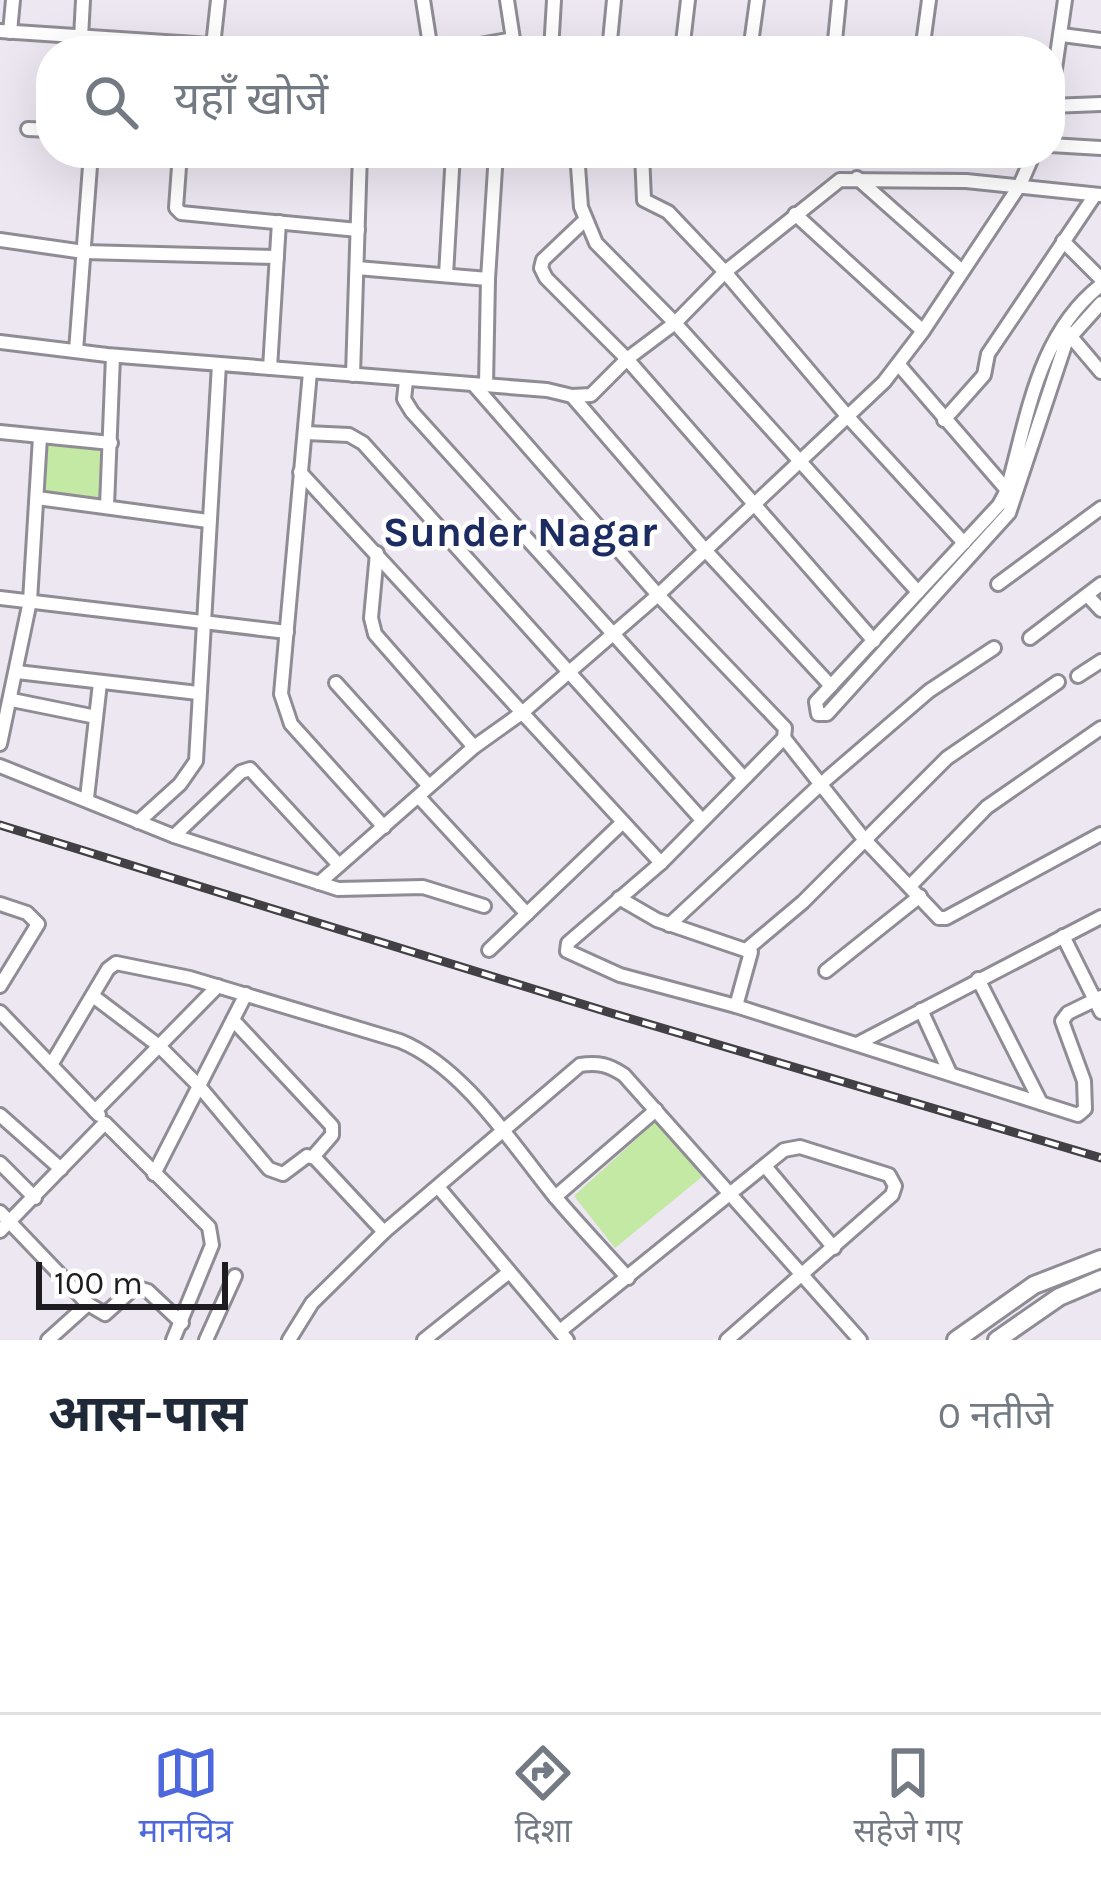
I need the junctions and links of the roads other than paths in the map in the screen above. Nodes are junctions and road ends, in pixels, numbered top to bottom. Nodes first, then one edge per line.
1 (13, 0) edge
2 (83, 0) edge
3 (218, 0) edge
4 (423, 0) edge
5 (508, 0) edge
6 (554, 0) edge
7 (614, 0) edge
8 (688, 0) edge
9 (757, 0) edge
10 (839, 0) edge
11 (929, 0) edge
12 (1065, 0) edge
13 (5, 32) edge
14 (1062, 35) joint
15 (56, 36) edge
16 (81, 36) edge
17 (214, 36) edge
18 (429, 36) edge
19 (513, 36) edge
20 (552, 36) edge
21 (610, 36) edge
22 (684, 36) edge
23 (752, 36) edge
24 (835, 36) edge
25 (924, 36) edge
26 (1101, 40) edge
27 (1065, 104) edge
28 (1101, 104) edge
29 (28, 129) dead end
30 (36, 129) edge
31 (1065, 146) edge
32 (1101, 148) edge
33 (90, 168) edge
34 (179, 168) edge
35 (360, 168) edge
36 (452, 168) edge
37 (495, 168) edge
38 (579, 168) edge
39 (643, 168) edge
40 (1028, 168) edge
41 (856, 177) junction
42 (1021, 185) junction
43 (1098, 195) edge
44 (795, 214) junction
45 (584, 221) junction
46 (279, 222) junction
47 (358, 230) junction
48 (0, 240) edge
49 (1063, 241) junction
50 (85, 252) junction
51 (277, 257) junction
52 (357, 268) junction
53 (962, 271) junction
54 (724, 272) junction
55 (446, 275) junction
56 (488, 279) junction
57 (1101, 282) edge
58 (1101, 303) edge
59 (675, 323) junction
60 (923, 331) junction
61 (1065, 331) junction
62 (0, 342) edge
63 (76, 351) junction
64 (113, 356) junction
65 (627, 359) junction
66 (219, 364) junction
67 (898, 365) junction
68 (270, 368) junction
69 (310, 372) junction
70 (1101, 372) edge
71 (353, 375) junction
72 (406, 381) junction
73 (480, 385) junction
74 (572, 396) junction
75 (849, 418) junction
76 (944, 421) junction
77 (0, 432) edge
78 (306, 433) junction
79 (40, 437) junction
80 (111, 443) junction
81 (800, 460) junction
82 (300, 472) junction
83 (1007, 490) junction
84 (37, 498) junction
85 (107, 506) junction
86 (755, 507) junction
87 (1101, 508) edge
88 (208, 521) junction
89 (964, 543) junction
90 (705, 550) junction
91 (377, 553) junction
92 (998, 584) dead end
93 (1101, 584) edge
94 (918, 592) junction
95 (1087, 595) junction
96 (658, 596) junction
97 (0, 598) edge
98 (31, 601) junction
99 (1101, 610) edge
100 (202, 620) junction
101 (286, 632) junction
102 (614, 632) junction
103 (1030, 638) dead end
104 (874, 641) junction
105 (994, 648) dead end
106 (1101, 661) edge
107 (17, 672) junction
108 (570, 673) junction
109 (1078, 676) dead end
110 (100, 682) junction
111 (336, 682) dead end
112 (1058, 682) dead end
113 (831, 686) junction
114 (198, 693) junction
115 (12, 700) junction
116 (523, 712) junction
117 (96, 717) junction
118 (1101, 728) edge
119 (784, 738) junction
120 (0, 744) edge
121 (474, 748) junction
122 (0, 766) edge
123 (743, 777) junction
124 (822, 783) junction
125 (424, 791) junction
126 (86, 798) junction
127 (702, 820) junction
128 (138, 822) junction
129 (623, 822) junction
130 (384, 827) junction
131 (1101, 834) edge
132 (174, 836) junction
133 (864, 839) junction
134 (661, 863) junction
135 (339, 866) junction
136 (319, 883) junction
137 (915, 891) junction
138 (620, 898) junction
139 (0, 904) edge
140 (484, 906) dead end
141 (527, 914) junction
142 (1101, 917) edge
143 (669, 925) junction
144 (1063, 936) junction
145 (489, 950) dead end
146 (746, 950) junction
147 (826, 971) dead end
148 (978, 979) junction
149 (0, 986) edge
150 (218, 986) junction
151 (246, 994) junction
152 (93, 996) junction
153 (1099, 1003) edge
154 (736, 1006) junction
155 (921, 1010) junction
156 (0, 1012) edge
157 (233, 1020) junction
158 (859, 1043) junction
159 (159, 1046) junction
160 (51, 1065) junction
161 (950, 1073) junction
162 (199, 1086) junction
163 (1040, 1103) junction
164 (656, 1110) junction
165 (95, 1112) junction
166 (2, 1119) edge
167 (105, 1123) junction
168 (503, 1131) junction
169 (313, 1157) junction
170 (0, 1163) edge
171 (765, 1166) junction
172 (62, 1169) junction
173 (154, 1174) junction
174 (439, 1188) junction
175 (731, 1195) junction
176 (555, 1196) junction
177 (35, 1198) junction
178 (3, 1222) edge
179 (384, 1232) junction
180 (834, 1247) junction
181 (1101, 1258) edge
182 (508, 1273) junction
183 (235, 1276) dead end
184 (803, 1276) junction
185 (628, 1278) junction
186 (1101, 1279) edge
187 (88, 1304) junction
188 (182, 1323) junction
189 (563, 1335) edge
190 (430, 1339) edge
191 (48, 1340) edge
192 (173, 1340) edge
193 (206, 1340) edge
194 (290, 1340) edge
195 (727, 1340) edge
196 (860, 1340) edge
197 (956, 1340) edge
198 (997, 1340) edge

1 - 13 street
2 - 16 street
3 - 17 street
4 - 18 street
5 - 19 street
6 - 20 street
7 - 21 street
8 - 22 street
9 - 23 street
10 - 24 street
11 - 25 street
12 - 14 street
13 - 15 street
14 - 26 street
27 - 28 street
29 - 30 street
31 - 32 street
33 - 50 street
34 - 46 street
35 - 47 street
36 - 55 street
37 - 56 street
38 - 45 street
39 - 54 street
40 - 42 street
41 - 42 street
41 - 44 street
41 - 53 street
42 - 43 street
42 - 53 street
43 - 49 street
44 - 54 street
44 - 60 street
45 - 59 street
45 - 65 street
46 - 47 street
46 - 51 street
47 - 52 street
48 - 50 street
49 - 57 street
49 - 76 street
50 - 51 street
50 - 63 street
51 - 68 street
52 - 55 street
52 - 71 street
53 - 60 street
54 - 59 street
54 - 75 street
55 - 56 street
56 - 73 street
57 - 61 street
58 - 61 street
59 - 65 street
59 - 81 street
60 - 67 street
61 - 70 street
61 - 83 street
61 - 113 street
62 - 63 street
63 - 64 street
64 - 66 street
64 - 80 street
65 - 74 street
65 - 86 street
66 - 68 street
66 - 88 street
67 - 75 street
67 - 76 street
68 - 69 street
69 - 71 street
69 - 78 street
71 - 72 street
72 - 73 street
72 - 102 street
73 - 74 street
73 - 96 street
74 - 90 street
75 - 81 street
75 - 89 street
76 - 83 street
77 - 79 street
78 - 82 street
78 - 108 street
79 - 80 street
79 - 84 street
80 - 85 street
81 - 86 street
81 - 94 street
82 - 91 street
82 - 101 street
83 - 89 street
84 - 85 street
84 - 98 street
85 - 88 street
86 - 90 street
86 - 104 street
87 - 92 street
88 - 100 street
89 - 94 street
90 - 96 street
90 - 113 street
91 - 116 street
91 - 121 street
93 - 95 street
94 - 104 street
95 - 99 street
95 - 103 street
96 - 102 street
96 - 119 street
97 - 98 street
98 - 100 street
98 - 107 street
100 - 101 street
100 - 114 street
101 - 130 street
102 - 108 street
102 - 123 street
104 - 113 street
105 - 124 street
106 - 109 street
107 - 110 street
107 - 115 street
108 - 116 street
108 - 127 street
110 - 114 street
110 - 117 street
111 - 125 street
112 - 133 street
114 - 128 street
115 - 117 street
115 - 120 street
116 - 121 street
116 - 129 street
117 - 126 street
118 - 137 street
119 - 123 street
119 - 124 street
121 - 125 street
122 - 126 street
123 - 127 street
124 - 133 street
124 - 143 street
125 - 130 street
125 - 141 street
126 - 128 street
127 - 134 street
128 - 132 street
129 - 134 street
129 - 141 street
130 - 135 street
131 - 137 street
132 - 135 street
132 - 136 street
133 - 137 street
133 - 146 street
134 - 138 street
135 - 136 street
136 - 140 street
137 - 147 street
138 - 143 street
138 - 154 street
139 - 149 street
141 - 145 street
142 - 144 street
143 - 146 street
144 - 148 street
144 - 153 street
146 - 154 street
148 - 155 street
148 - 163 street
150 - 151 street
150 - 152 street
150 - 159 street
151 - 157 street
151 - 168 street
152 - 159 street
152 - 160 street
153 - 163 street
154 - 158 street
155 - 158 street
155 - 161 street
156 - 160 street
157 - 162 street
157 - 169 street
158 - 161 street
159 - 162 street
159 - 165 street
160 - 165 street
161 - 163 street
162 - 169 street
162 - 173 street
164 - 168 street
164 - 175 street
164 - 176 street
165 - 167 street
166 - 172 street
167 - 172 street
167 - 173 street
168 - 174 street
168 - 176 street
169 - 179 street
170 - 177 street
171 - 175 street
171 - 180 street
171 - 180 street
172 - 177 street
173 - 188 street
174 - 179 street
174 - 182 street
175 - 184 street
175 - 185 street
176 - 185 street
177 - 178 street
178 - 187 street
179 - 194 street
180 - 184 street
181 - 197 street
182 - 189 street
182 - 190 street
183 - 193 street
184 - 195 street
184 - 196 street
185 - 189 street
186 - 198 street
187 - 188 street
187 - 191 street
188 - 192 street

